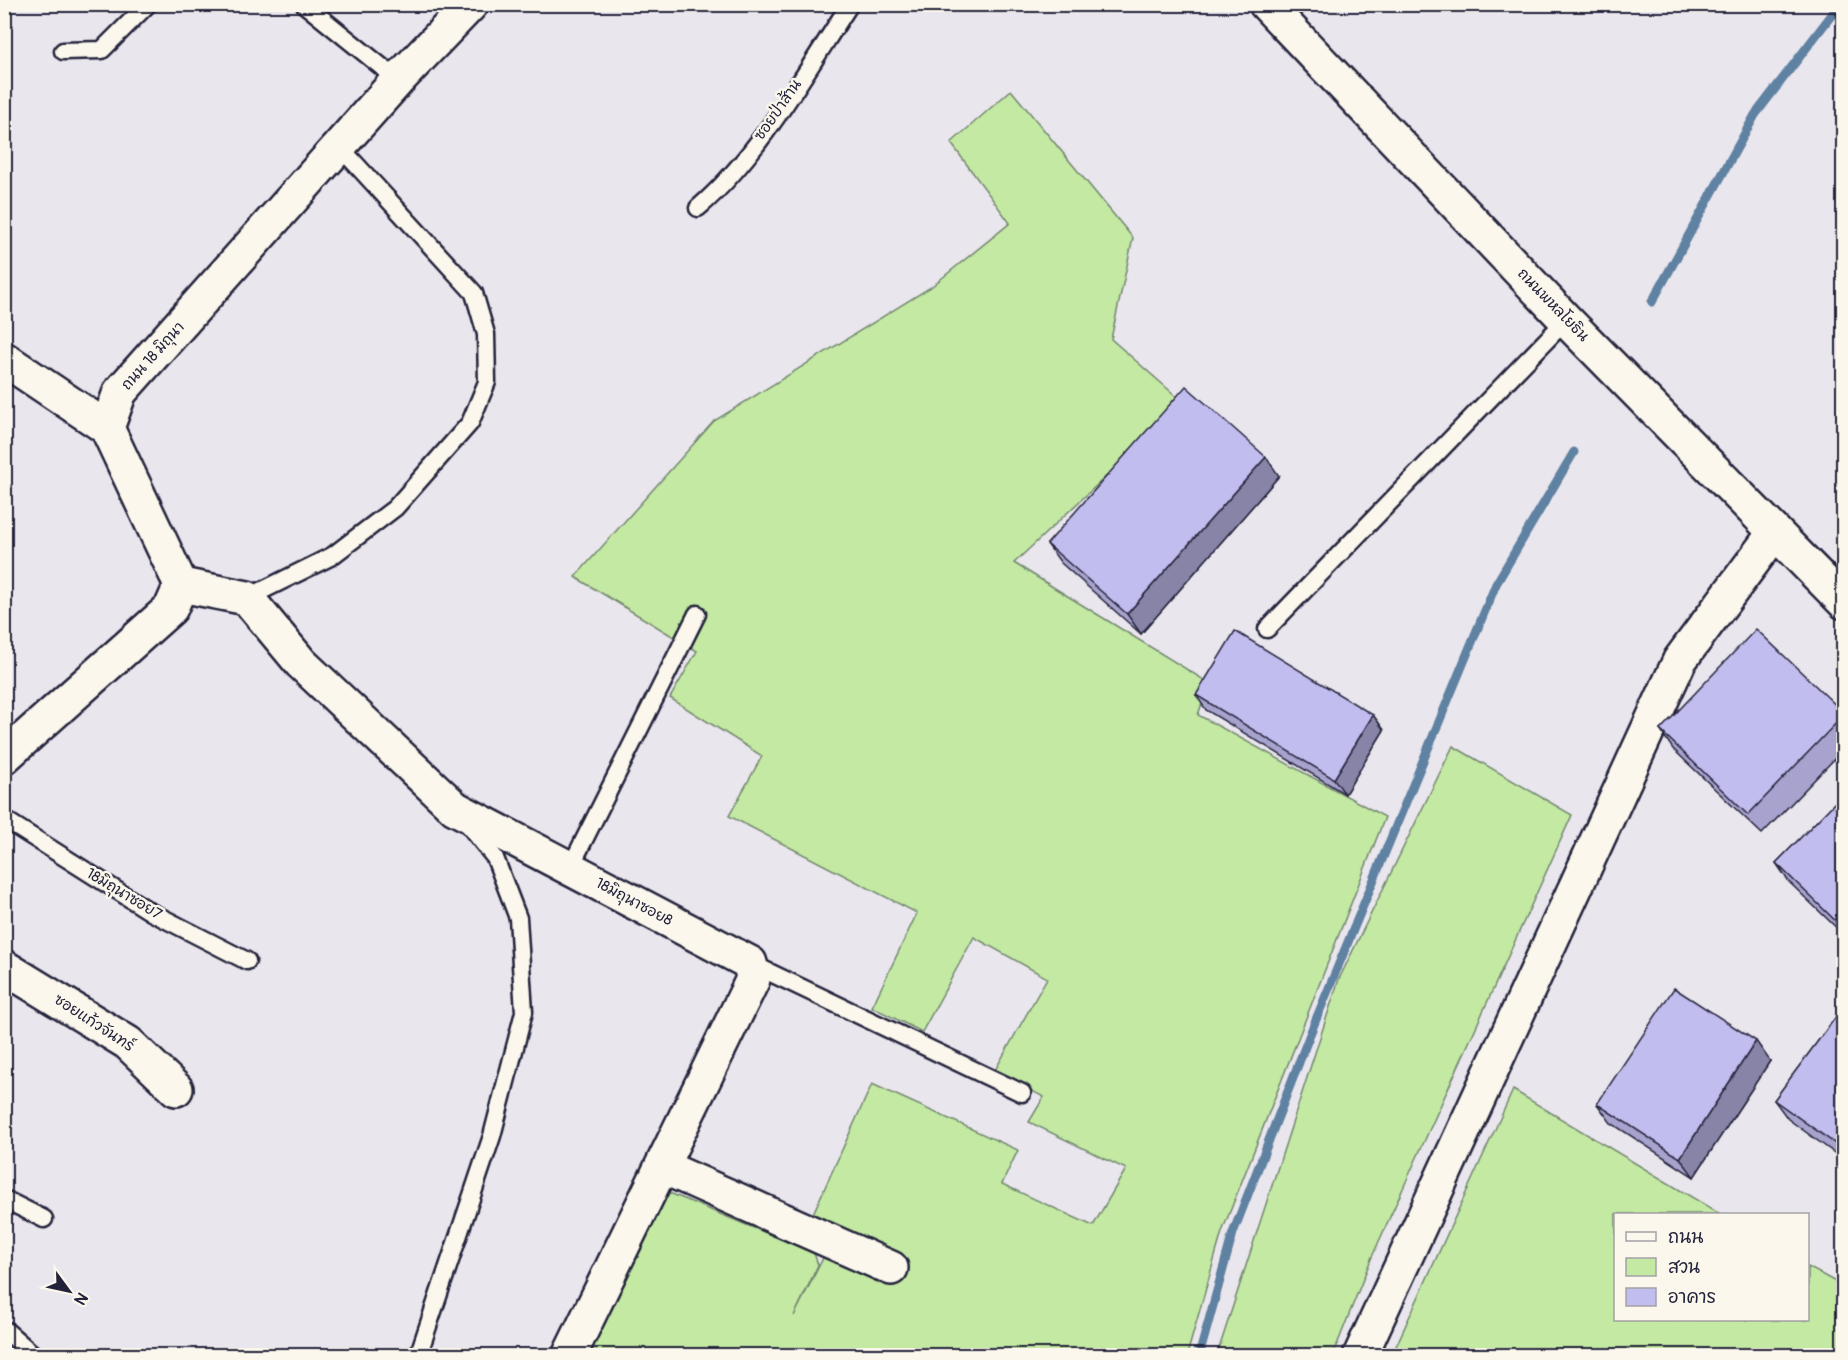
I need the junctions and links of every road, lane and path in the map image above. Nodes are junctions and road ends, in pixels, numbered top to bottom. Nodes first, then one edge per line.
1 (148, 4) edge
2 (304, 4) edge
3 (471, 4) edge
4 (850, 4) edge
5 (1266, 4) edge
6 (63, 51) dead end
7 (398, 80) junction
8 (340, 147) junction
9 (698, 208) dead end
10 (1566, 320) junction
11 (4, 359) edge
12 (107, 428) junction
13 (1775, 532) junction
14 (181, 585) junction
15 (247, 598) junction
16 (1844, 602) edge
17 (697, 614) dead end
18 (1268, 629) dead end
19 (4, 757) edge
20 (455, 808) junction
21 (4, 819) edge
22 (570, 868) junction
23 (247, 962) dead end
24 (750, 963) junction
25 (4, 967) edge
26 (176, 1089) dead end
27 (1022, 1093) dead end
28 (663, 1167) junction
29 (4, 1199) edge
30 (44, 1219) dead end
31 (891, 1268) dead end
32 (4, 1329) edge
33 (35, 1356) edge
34 (418, 1356) edge
35 (569, 1356) edge
36 (1360, 1356) edge

1 - 6 lane
2 - 7 lane
3 - 7 street, ถนน 18 มิถุนา
4 - 9 lane, ซอยป่าส้าน
5 - 10 street, ถนนพหลโยธิน
7 - 8 street, ถนน 18 มิถุนา
8 - 12 street, ถนน 18 มิถุนา
8 - 15 lane
10 - 13 street, ถนนพหลโยธิน
10 - 18 lane
11 - 12 street
12 - 14 street
13 - 16 street, ถนนพหลโยธิน
13 - 36 street
14 - 15 street
14 - 19 street
15 - 20 street, 18มิถุนาซอย8
17 - 22 lane
20 - 22 street, 18มิถุนาซอย8
20 - 34 lane
21 - 23 lane, 18มิถุนาซอย7
22 - 24 street, 18มิถุนาซอย8
24 - 27 lane
24 - 28 street
25 - 26 street, ซอยแก้วจันทร์
28 - 31 street
28 - 35 street
29 - 30 lane
32 - 33 lane

